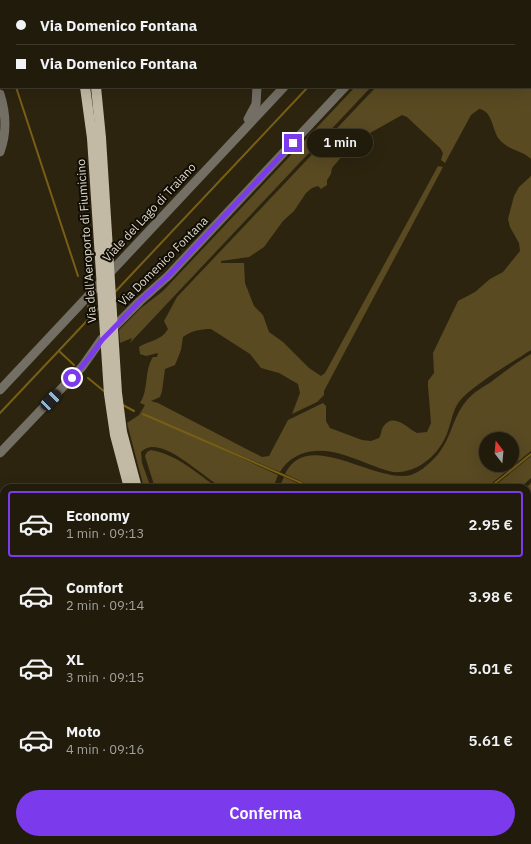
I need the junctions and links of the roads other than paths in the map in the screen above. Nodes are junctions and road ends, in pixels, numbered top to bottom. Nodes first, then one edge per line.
1 (85, 88) edge
2 (97, 88) edge
3 (257, 88) edge
4 (283, 88) edge
5 (344, 88) edge
6 (0, 94) edge
7 (238, 136) junction
8 (97, 138) junction
9 (0, 152) edge
10 (0, 390) edge
11 (0, 453) edge
12 (128, 484) edge
13 (136, 484) edge

1 - 8 main road, Via dell'Aeroporto di Fiumicino
2 - 8 main road, Via dell'Aeroporto di Fiumicino
3 - 7 street
4 - 7 street, Viale del Lago di Traiano
5 - 11 street, Via Domenico Fontana
6 - 9 street
7 - 10 street, Viale del Lago di Traiano
8 - 12 main road, Via dell'Aeroporto di Fiumicino, bridge
8 - 13 main road, Via dell'Aeroporto di Fiumicino, bridge

